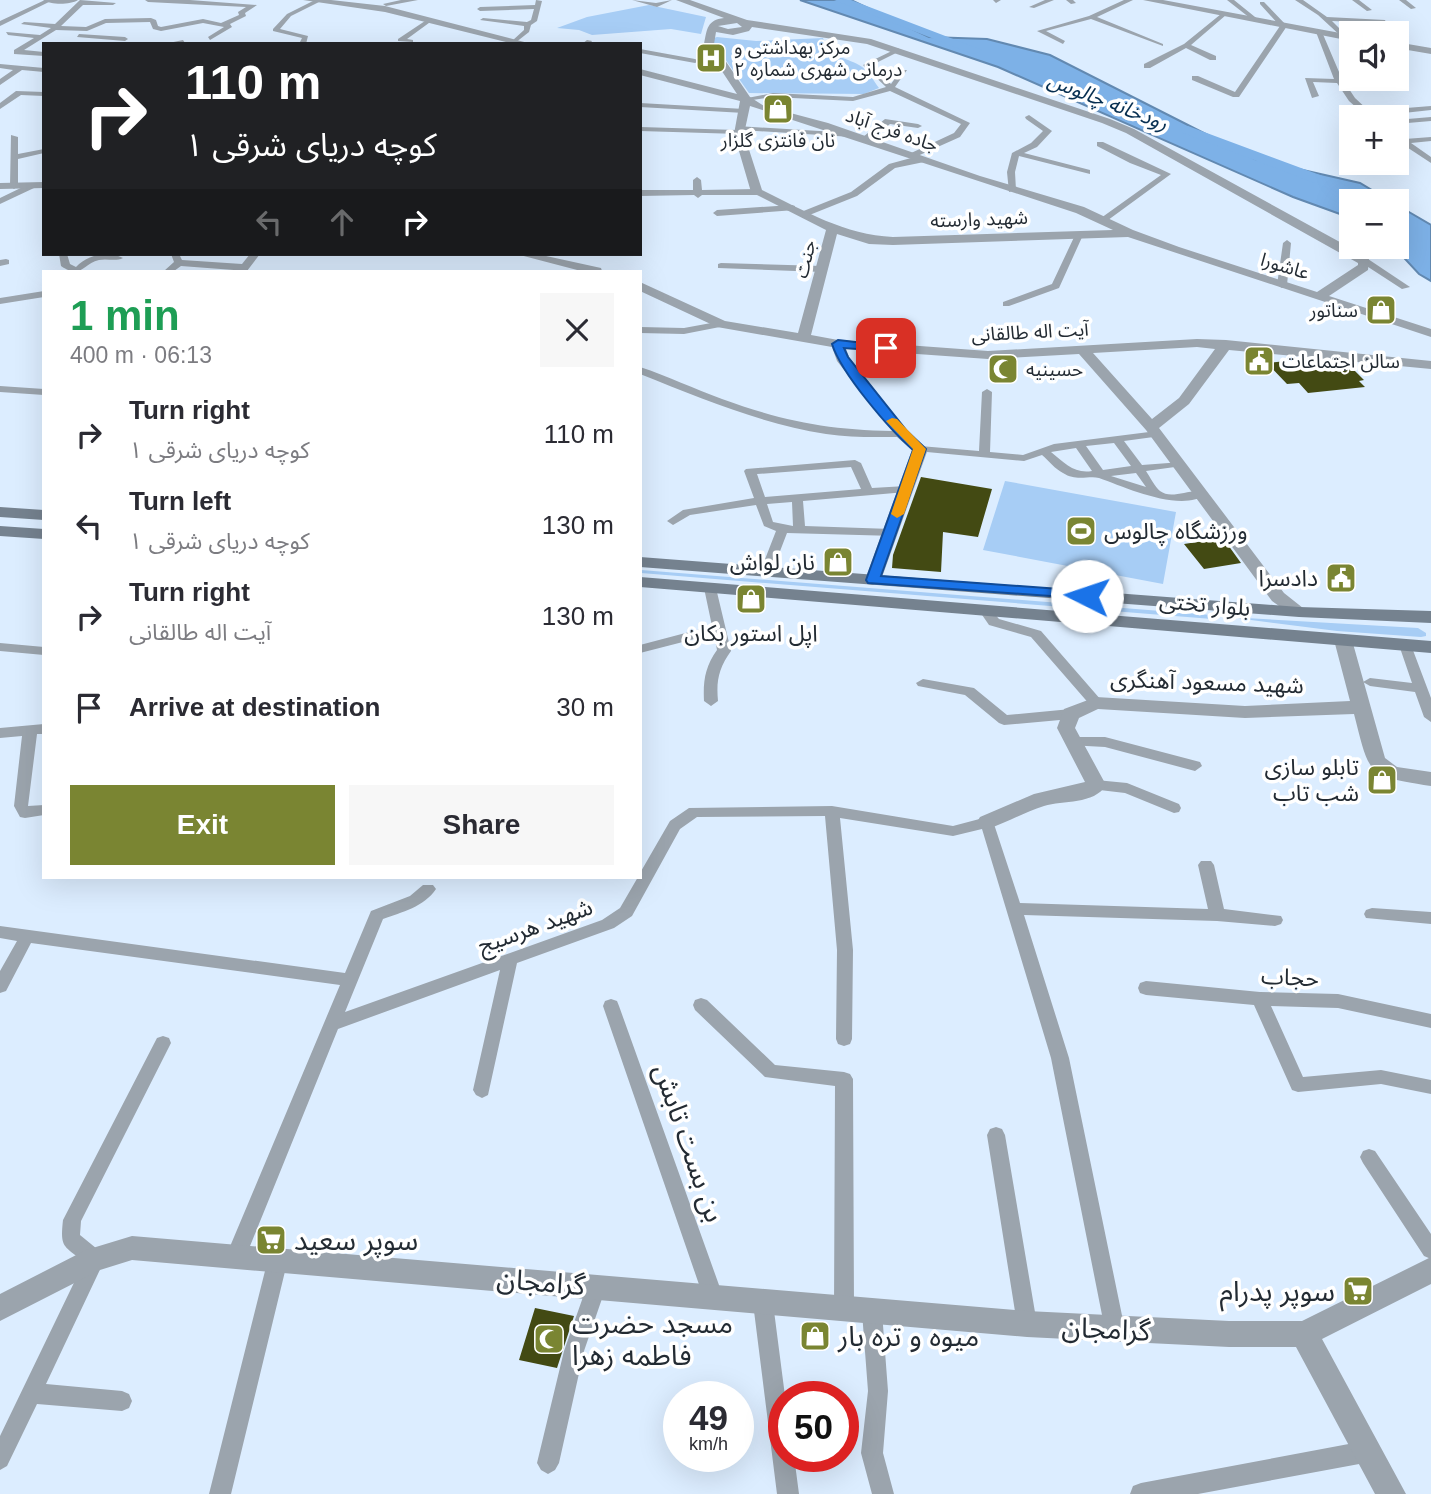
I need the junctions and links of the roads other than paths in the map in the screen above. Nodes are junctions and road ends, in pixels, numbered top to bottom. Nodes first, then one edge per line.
1 (9, 0) edge
2 (49, 0) edge
3 (148, 0) edge
4 (415, 0) edge
5 (635, 0) edge
6 (669, 0) edge
7 (681, 0) edge
8 (1051, 0) edge
9 (1130, 0) edge
10 (1148, 0) edge
11 (1230, 0) edge
12 (1298, 0) edge
13 (1355, 0) edge
14 (1402, 0) edge
15 (79, 1) edge
16 (313, 1) edge
17 (18, 2) edge
18 (348, 2) edge
19 (113, 3) dead end
20 (1262, 3) dead end
21 (388, 4) edge
22 (539, 4) edge
23 (1032, 7) dead end
24 (1413, 8) dead end
25 (192, 9) dead end
26 (480, 9) dead end
27 (708, 10) junction
28 (1369, 10) dead end
29 (1223, 15) junction
30 (1091, 17) junction
31 (34, 19) dead end
32 (64, 19) junction
33 (1325, 19) junction
34 (430, 20) junction
35 (483, 20) dead end
36 (203, 21) junction
37 (1257, 21) junction
38 (1383, 21) edge
39 (743, 22) junction
40 (0, 24) edge
41 (24, 24) dead end
42 (528, 24) junction
43 (222, 25) junction
44 (1284, 26) junction
45 (56, 27) junction
46 (711, 28) junction
47 (87, 29) junction
48 (161, 29) junction
49 (1339, 30) edge
50 (797, 31) junction
51 (738, 32) junction
52 (1319, 32) junction
53 (8, 33) dead end
54 (1339, 35) edge
55 (43, 37) junction
56 (209, 38) dead end
57 (125, 39) dead end
58 (386, 39) dead end
59 (400, 40) junction
60 (411, 41) dead end
61 (515, 41) junction
62 (164, 42) edge
63 (303, 42) edge
64 (519, 42) edge
65 (1063, 42) dead end
66 (1186, 45) junction
67 (1161, 46) dead end
68 (1409, 47) edge
69 (1430, 49) edge
70 (898, 50) junction
71 (642, 51) edge
72 (654, 53) junction
73 (42, 54) edge
74 (1213, 58) dead end
75 (642, 61) edge
76 (695, 61) dead end
77 (0, 66) edge
78 (1147, 66) dead end
79 (20, 68) junction
80 (42, 69) edge
81 (904, 72) dead end
82 (642, 73) edge
83 (1195, 78) dead end
84 (1337, 81) junction
85 (0, 83) edge
86 (891, 88) junction
87 (42, 94) edge
88 (1315, 96) dead end
89 (642, 105) edge
90 (745, 105) junction
91 (1355, 105) edge
92 (0, 107) edge
93 (1431, 108) edge
94 (1409, 111) edge
95 (1029, 117) dead end
96 (1431, 120) edge
97 (1409, 121) edge
98 (918, 126) dead end
99 (642, 129) edge
100 (739, 130) junction
101 (852, 135) junction
102 (14, 137) dead end
103 (866, 139) junction
104 (1409, 139) edge
105 (1431, 139) edge
106 (1100, 144) dead end
107 (1409, 145) edge
108 (42, 151) edge
109 (1016, 153) junction
110 (14, 157) junction
111 (917, 158) junction
112 (1430, 160) edge
113 (1087, 172) dead end
114 (697, 180) dead end
115 (38, 185) edge
116 (0, 186) edge
117 (14, 186) junction
118 (1012, 190) junction
119 (757, 192) junction
120 (642, 193) edge
121 (698, 194) junction
122 (0, 201) edge
123 (792, 208) junction
124 (716, 213) dead end
125 (804, 214) junction
126 (1104, 220) junction
127 (832, 229) junction
128 (1129, 233) junction
129 (1079, 235) junction
130 (1287, 243) dead end
131 (64, 256) edge
132 (107, 256) edge
133 (107, 256) edge
134 (531, 256) edge
135 (118, 258) dead end
136 (177, 259) edge
137 (1365, 261) junction
138 (721, 266) dead end
139 (243, 269) edge
140 (822, 269) junction
141 (76, 270) edge
142 (79, 270) edge
143 (592, 270) edge
144 (1282, 285) junction
145 (642, 287) edge
146 (1405, 287) dead end
147 (42, 294) edge
148 (1319, 296) junction
149 (0, 301) edge
150 (1006, 304) dead end
151 (722, 324) junction
152 (642, 330) edge
153 (1431, 333) edge
154 (804, 338) junction
155 (838, 344) junction
156 (1226, 344) junction
157 (1082, 349) junction
158 (1431, 365) edge
159 (642, 371) edge
160 (0, 389) edge
161 (42, 392) edge
162 (987, 392) dead end
163 (1154, 430) junction
164 (902, 434) junction
165 (1117, 439) junction
166 (1079, 444) junction
167 (920, 449) junction
168 (1044, 451) junction
169 (984, 454) junction
170 (1178, 464) junction
171 (1138, 468) junction
172 (1100, 474) junction
173 (905, 489) junction
174 (869, 492) junction
175 (1202, 494) junction
176 (1158, 496) junction
177 (797, 497) junction
178 (759, 501) junction
179 (0, 512) edge
180 (42, 515) edge
181 (673, 521) dead end
182 (783, 529) junction
183 (799, 529) junction
184 (0, 531) edge
185 (891, 533) junction
186 (42, 534) edge
187 (642, 562) edge
188 (766, 572) junction
189 (873, 580) junction
190 (642, 582) edge
191 (710, 588) junction
192 (1272, 603) junction
193 (984, 610) junction
194 (1299, 612) joint
195 (1423, 617) edge
196 (1431, 626) edge
197 (718, 629) junction
198 (1343, 640) junction
199 (1405, 645) junction
200 (1430, 646) edge
201 (0, 647) edge
202 (642, 648) edge
203 (42, 651) edge
204 (1370, 682) dead end
205 (923, 683) dead end
206 (1420, 688) junction
207 (711, 701) dead end
208 (1096, 703) junction
209 (1361, 707) junction
210 (1071, 714) junction
211 (1431, 717) edge
212 (37, 730) edge
213 (0, 733) edge
214 (1073, 742) junction
215 (1195, 766) dead end
216 (1431, 779) edge
217 (1096, 785) junction
218 (1174, 808) dead end
219 (42, 810) edge
220 (832, 811) junction
221 (987, 822) junction
222 (1206, 866) dead end
223 (428, 889) dead end
224 (1014, 909) junction
225 (1372, 914) dead end
226 (1217, 915) junction
227 (1431, 918) edge
228 (1275, 920) dead end
229 (0, 932) edge
230 (27, 936) junction
231 (510, 960) junction
232 (350, 980) junction
233 (0, 986) edge
234 (1146, 988) dead end
235 (1260, 999) junction
236 (701, 1004) dead end
237 (611, 1006) dead end
238 (1431, 1021) edge
239 (332, 1024) junction
240 (844, 1039) dead end
241 (163, 1043) dead end
242 (1431, 1087) edge
243 (482, 1090) dead end
244 (996, 1135) dead end
245 (1369, 1157) dead end
246 (1431, 1250) edge
247 (236, 1256) junction
248 (94, 1259) junction
249 (278, 1259) junction
250 (1431, 1270) edge
251 (596, 1287) junction
252 (714, 1299) junction
253 (763, 1303) junction
254 (0, 1308) edge
255 (844, 1309) junction
256 (872, 1312) junction
257 (1027, 1324) junction
258 (1115, 1330) junction
259 (1304, 1334) junction
260 (32, 1393) junction
261 (122, 1401) dead end
262 (1370, 1451) junction
263 (0, 1458) edge
264 (548, 1463) dead end
265 (220, 1494) edge
266 (788, 1494) edge
267 (883, 1494) edge
268 (1141, 1494) edge
269 (1391, 1494) edge

1 - 17 street
2 - 15 street
2 - 40 street
3 - 43 street
4 - 21 street
5 - 6 street
7 - 27 street
8 - 23 street
9 - 30 street
10 - 29 street
11 - 37 street
12 - 33 street
13 - 28 street
14 - 24 street
15 - 19 street
15 - 32 street
16 - 18 street
16 - 63 street
18 - 21 street
20 - 44 street
21 - 34 street
22 - 26 street
22 - 42 street
25 - 36 street
27 - 39 street
27 - 46 street
29 - 37 street
29 - 66 street
30 - 65 street
30 - 67 street
31 - 32 street
32 - 45 street
33 - 38 street
33 - 49 street
34 - 59 street
34 - 61 street
35 - 42 street
36 - 43 street
36 - 48 street
37 - 44 street
39 - 46 street
39 - 50 street
39 - 51 street
41 - 45 street
42 - 61 street
43 - 56 street
44 - 52 street
44 - 83 street
45 - 47 street
45 - 55 street
46 - 51 street
46 - 90 street
47 - 48 street
47 - 57 street
48 - 62 street
50 - 51 street
50 - 70 street
52 - 54 street
52 - 84 street
53 - 55 street
55 - 73 street
58 - 59 street
59 - 60 street
61 - 64 street
66 - 74 street
66 - 78 street
68 - 69 street
70 - 86 street
70 - 137 street
71 - 72 street
72 - 75 street
72 - 76 street
77 - 79 street
79 - 80 street
79 - 85 street
81 - 86 street
82 - 90 street, جاده فرج آباد
84 - 88 street
84 - 91 street
86 - 90 street
86 - 111 street
87 - 92 street
89 - 90 street
90 - 100 street
90 - 101 street, جاده فرج آباد
93 - 94 street
95 - 109 street
96 - 97 street
98 - 103 street
99 - 100 street
100 - 101 street
100 - 119 street
101 - 103 street, جاده فرج آباد
102 - 110 street
103 - 111 street, جاده فرج آباد
104 - 105 street
106 - 126 street
107 - 112 street
108 - 110 street
109 - 113 street
109 - 118 street
110 - 117 street
111 - 118 street, جاده فرج آباد
111 - 125 street
114 - 121 street
115 - 117 street
115 - 122 street
116 - 117 street
118 - 126 street, جاده فرج آباد
119 - 121 street
119 - 123 street, جنت
120 - 121 street
123 - 124 street
123 - 125 street, جنت
125 - 127 street, جنت
126 - 128 street, جاده فرج آباد
127 - 129 street, شهید وارسته
127 - 140 street, جنت
128 - 129 street, شهید وارسته
128 - 144 street, عاشورا
129 - 150 street
130 - 144 street
131 - 141 street
132 - 142 street
133 - 135 street
134 - 143 street
136 - 139 street
137 - 146 street
137 - 148 street
138 - 140 street
140 - 154 street, جنت
144 - 148 street, عاشورا
145 - 151 street, آیت اله طالقانی
147 - 149 street
148 - 153 street, عاشورا
151 - 152 street
151 - 154 street, آیت اله طالقانی
154 - 155 street, آیت اله طالقانی
155 - 157 street, آیت اله طالقانی
155 - 164 street
156 - 157 street, آیت اله طالقانی
156 - 158 street, آیت اله طالقانی
156 - 163 street
157 - 163 street
159 - 164 street
160 - 161 street
162 - 169 street
163 - 165 street
163 - 170 street
164 - 167 street
165 - 166 street
165 - 171 street
166 - 168 street
166 - 172 street
167 - 169 street
167 - 173 street
168 - 169 street
168 - 172 street
170 - 171 street
170 - 175 street
171 - 172 street
171 - 176 street
172 - 176 street
173 - 174 street
173 - 185 street
174 - 177 street
174 - 178 street
175 - 176 street
175 - 192 street
177 - 178 street
177 - 183 street
178 - 181 street
178 - 182 street
179 - 180 main road
182 - 183 street
182 - 188 street
183 - 185 street
184 - 186 main road
185 - 189 street
187 - 188 main road, بلوار تختی
188 - 189 main road, بلوار تختی
189 - 192 main road, بلوار تختی
190 - 191 main road, بلوار تختی
191 - 193 main road, بلوار تختی
191 - 197 street
192 - 194 street
193 - 198 main road, بلوار تختی
193 - 208 street
194 - 195 main road
195 - 196 main road
197 - 202 street
197 - 207 street
198 - 199 main road, بلوار تختی
198 - 209 street
199 - 200 main road, بلوار تختی
199 - 206 street
201 - 203 street
204 - 206 street
205 - 210 street
206 - 211 street
208 - 209 street, شهید مسعود آهنگری
208 - 210 street, شهید مسعود آهنگری
209 - 216 street
210 - 214 street
212 - 213 street
212 - 219 street
214 - 215 street
214 - 217 street
217 - 218 street
217 - 221 street
220 - 221 street
220 - 231 street, شهید هرسیج
220 - 240 street
221 - 224 street
222 - 226 street
223 - 232 street
224 - 226 street
224 - 258 street
225 - 227 street
226 - 228 street
229 - 230 street
230 - 232 street
230 - 233 street
231 - 239 street, شهید هرسیج
231 - 243 street
232 - 239 street
234 - 235 street, حجاب
235 - 238 street, حجاب
235 - 242 street
236 - 255 street
237 - 252 street, بن بست تابش
239 - 247 street
241 - 248 street
244 - 257 street
245 - 246 street
247 - 248 street, گرامجان
247 - 249 street, گرامجان
248 - 254 street, گرامجان
248 - 260 street
249 - 251 street, گرامجان
249 - 265 street
250 - 259 street
251 - 252 street, گرامجان
251 - 264 street
252 - 253 street, گرامجان
253 - 255 street, گرامجان
253 - 266 street
255 - 256 street, گرامجان
256 - 257 street, گرامجان
256 - 267 street
257 - 258 street, گرامجان
258 - 259 street, گرامجان
259 - 262 street
260 - 261 street
260 - 263 street
262 - 268 street
262 - 269 street

